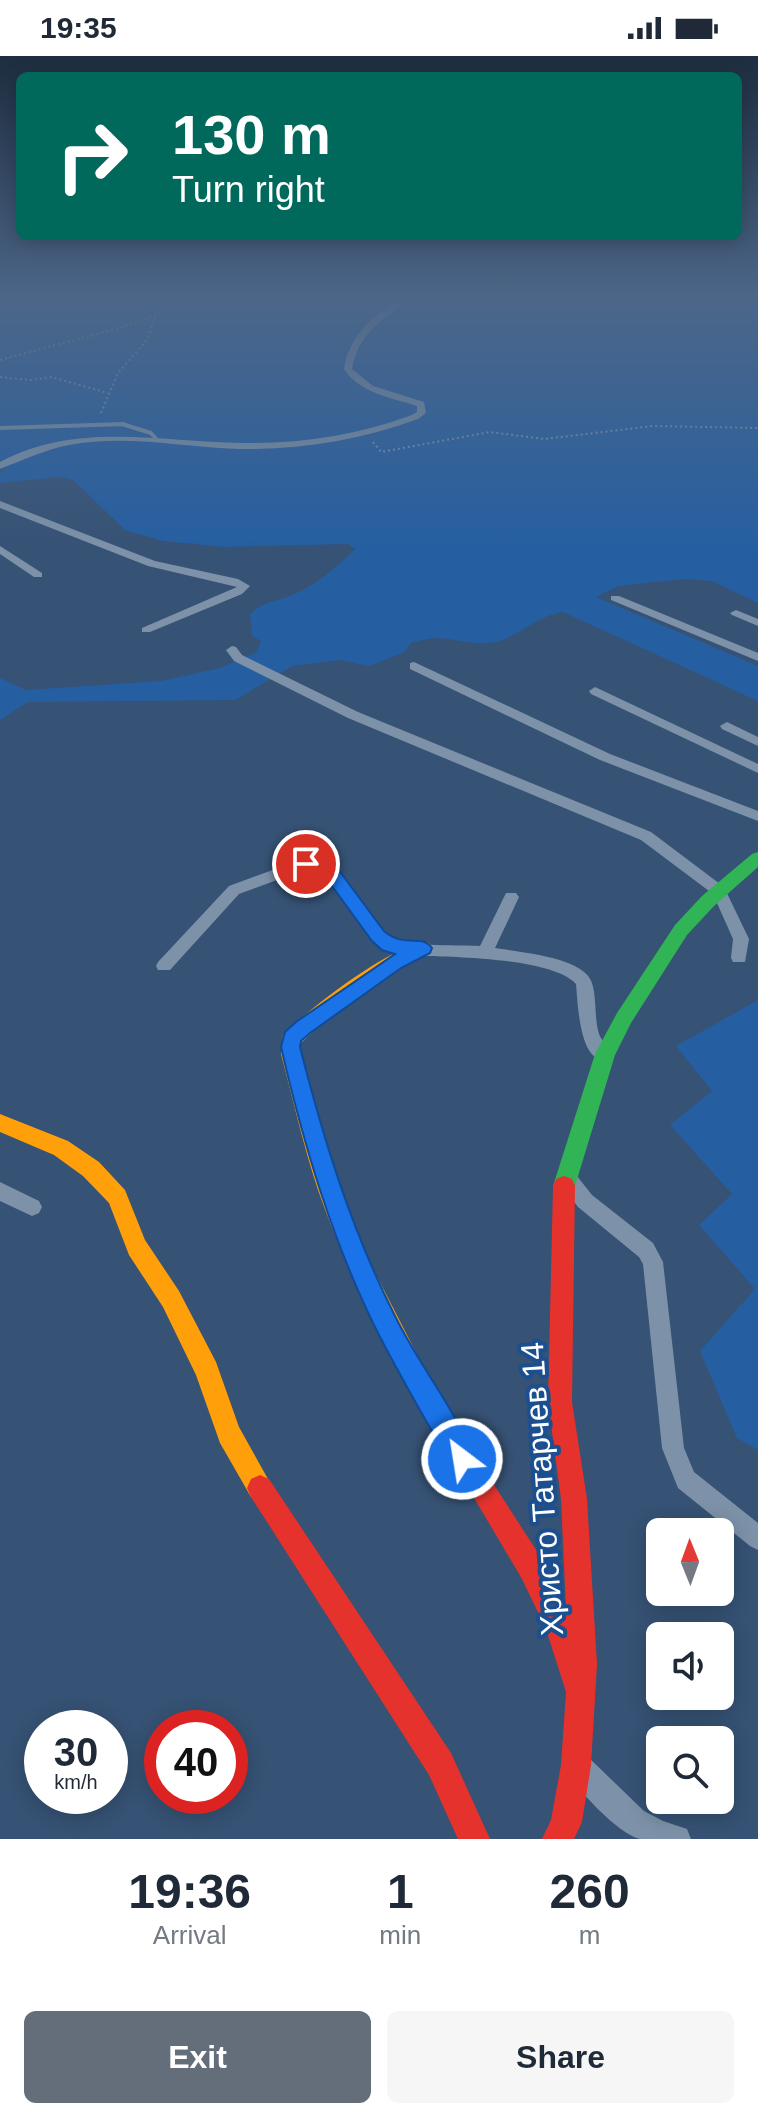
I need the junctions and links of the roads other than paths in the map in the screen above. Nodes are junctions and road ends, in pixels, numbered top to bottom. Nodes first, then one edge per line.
1 (357, 380) edge
2 (98, 419) road end
3 (124, 424) junction
4 (0, 428) edge
5 (157, 440) junction
6 (0, 466) edge
7 (0, 504) edge
8 (0, 549) edge
9 (38, 575) dead end
10 (615, 598) dead end
11 (736, 613) dead end
12 (758, 623) edge
13 (146, 630) dead end
14 (232, 650) dead end
15 (758, 657) edge
16 (414, 666) dead end
17 (595, 691) dead end
18 (727, 726) dead end
19 (758, 742) edge
20 (758, 769) edge
21 (758, 816) edge
22 (758, 858) edge
23 (719, 891) junction
24 (511, 897) dead end
25 (423, 948) junction
26 (485, 952) junction
27 (739, 958) dead end
28 (164, 966) dead end
29 (605, 1054) junction
30 (0, 1123) edge
31 (566, 1177) junction
32 (0, 1191) edge
33 (32, 1207) dead end
34 (758, 1538) edge
35 (580, 1694) junction
36 (576, 1765) junction
37 (474, 1839) edge
38 (558, 1839) edge
39 (677, 1839) edge

1 - 5 street
2 - 3 lane
3 - 4 lane
3 - 5 lane
5 - 6 street
7 - 13 street
8 - 9 street
10 - 15 street
11 - 12 street
14 - 23 street
16 - 21 street
17 - 20 street
18 - 19 street
22 - 23 street, Христо Татарчев 14
23 - 27 street
23 - 29 street, Христо Татарчев 14
24 - 26 street
25 - 26 street
25 - 28 street
25 - 35 street
26 - 29 street
29 - 31 street, Христо Татарчев 14
30 - 37 street
31 - 34 street
31 - 35 street, Христо Татарчев 14
32 - 33 street
35 - 36 street, Христо Татарчев 14
36 - 38 street, Христо Татарчев 14
36 - 39 street

